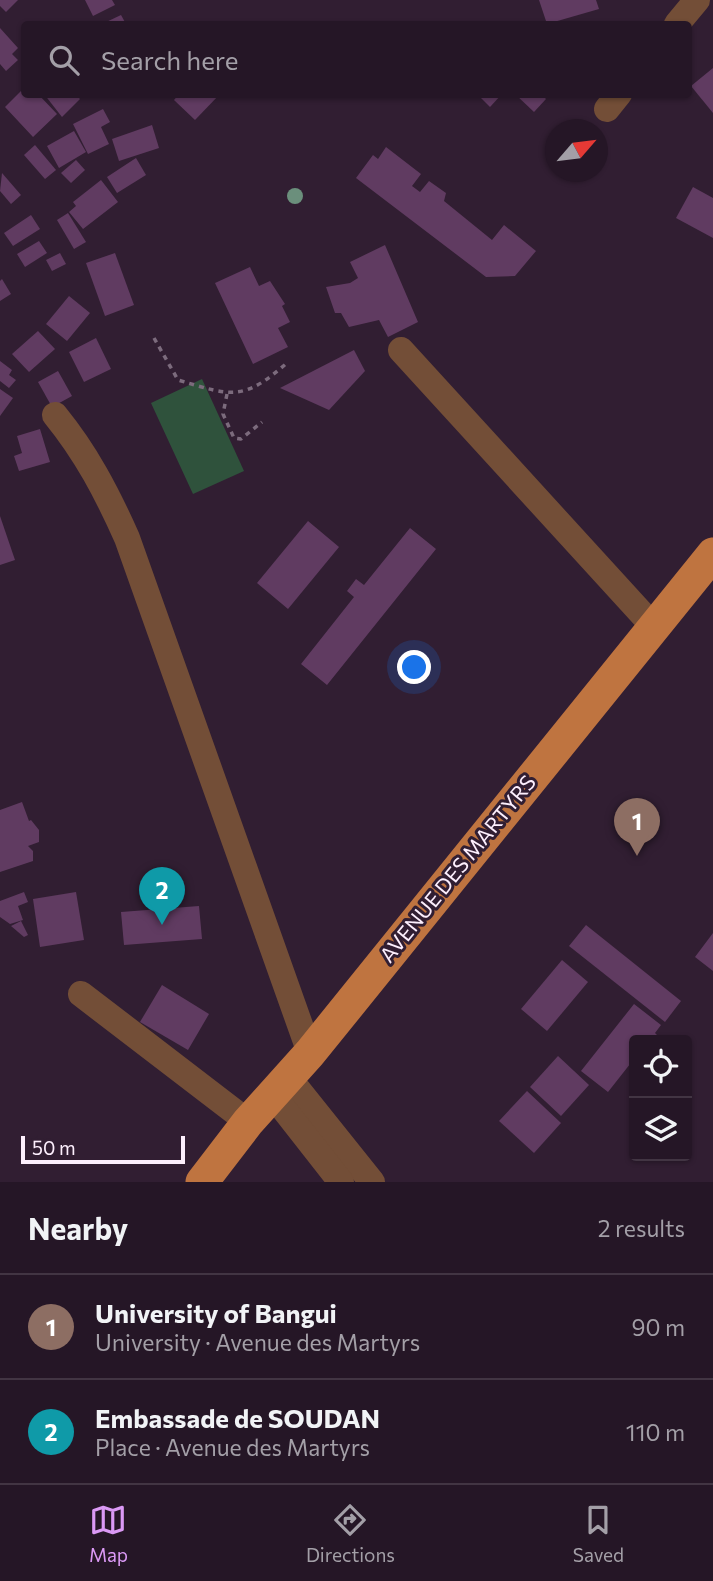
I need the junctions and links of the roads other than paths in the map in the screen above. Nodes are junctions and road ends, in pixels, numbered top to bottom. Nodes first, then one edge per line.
1 (697, 0) edge
2 (680, 21) edge
3 (446, 400) junction
4 (55, 415) dead end
5 (713, 554) edge
6 (654, 627) junction
7 (81, 994) dead end
8 (310, 1052) junction
9 (280, 1086) junction
10 (248, 1122) junction
11 (201, 1182) edge
12 (341, 1182) edge
13 (372, 1182) edge

1 - 2 street
3 - 3 street
3 - 6 street
4 - 8 street
5 - 6 main road, AVENUE DES MARTYRS
6 - 8 main road, AVENUE DES MARTYRS
7 - 10 street
8 - 9 main road, AVENUE DES MARTYRS
9 - 10 main road, AVENUE DES MARTYRS
9 - 12 street
9 - 13 street
10 - 11 main road, AVENUE DES MARTYRS

